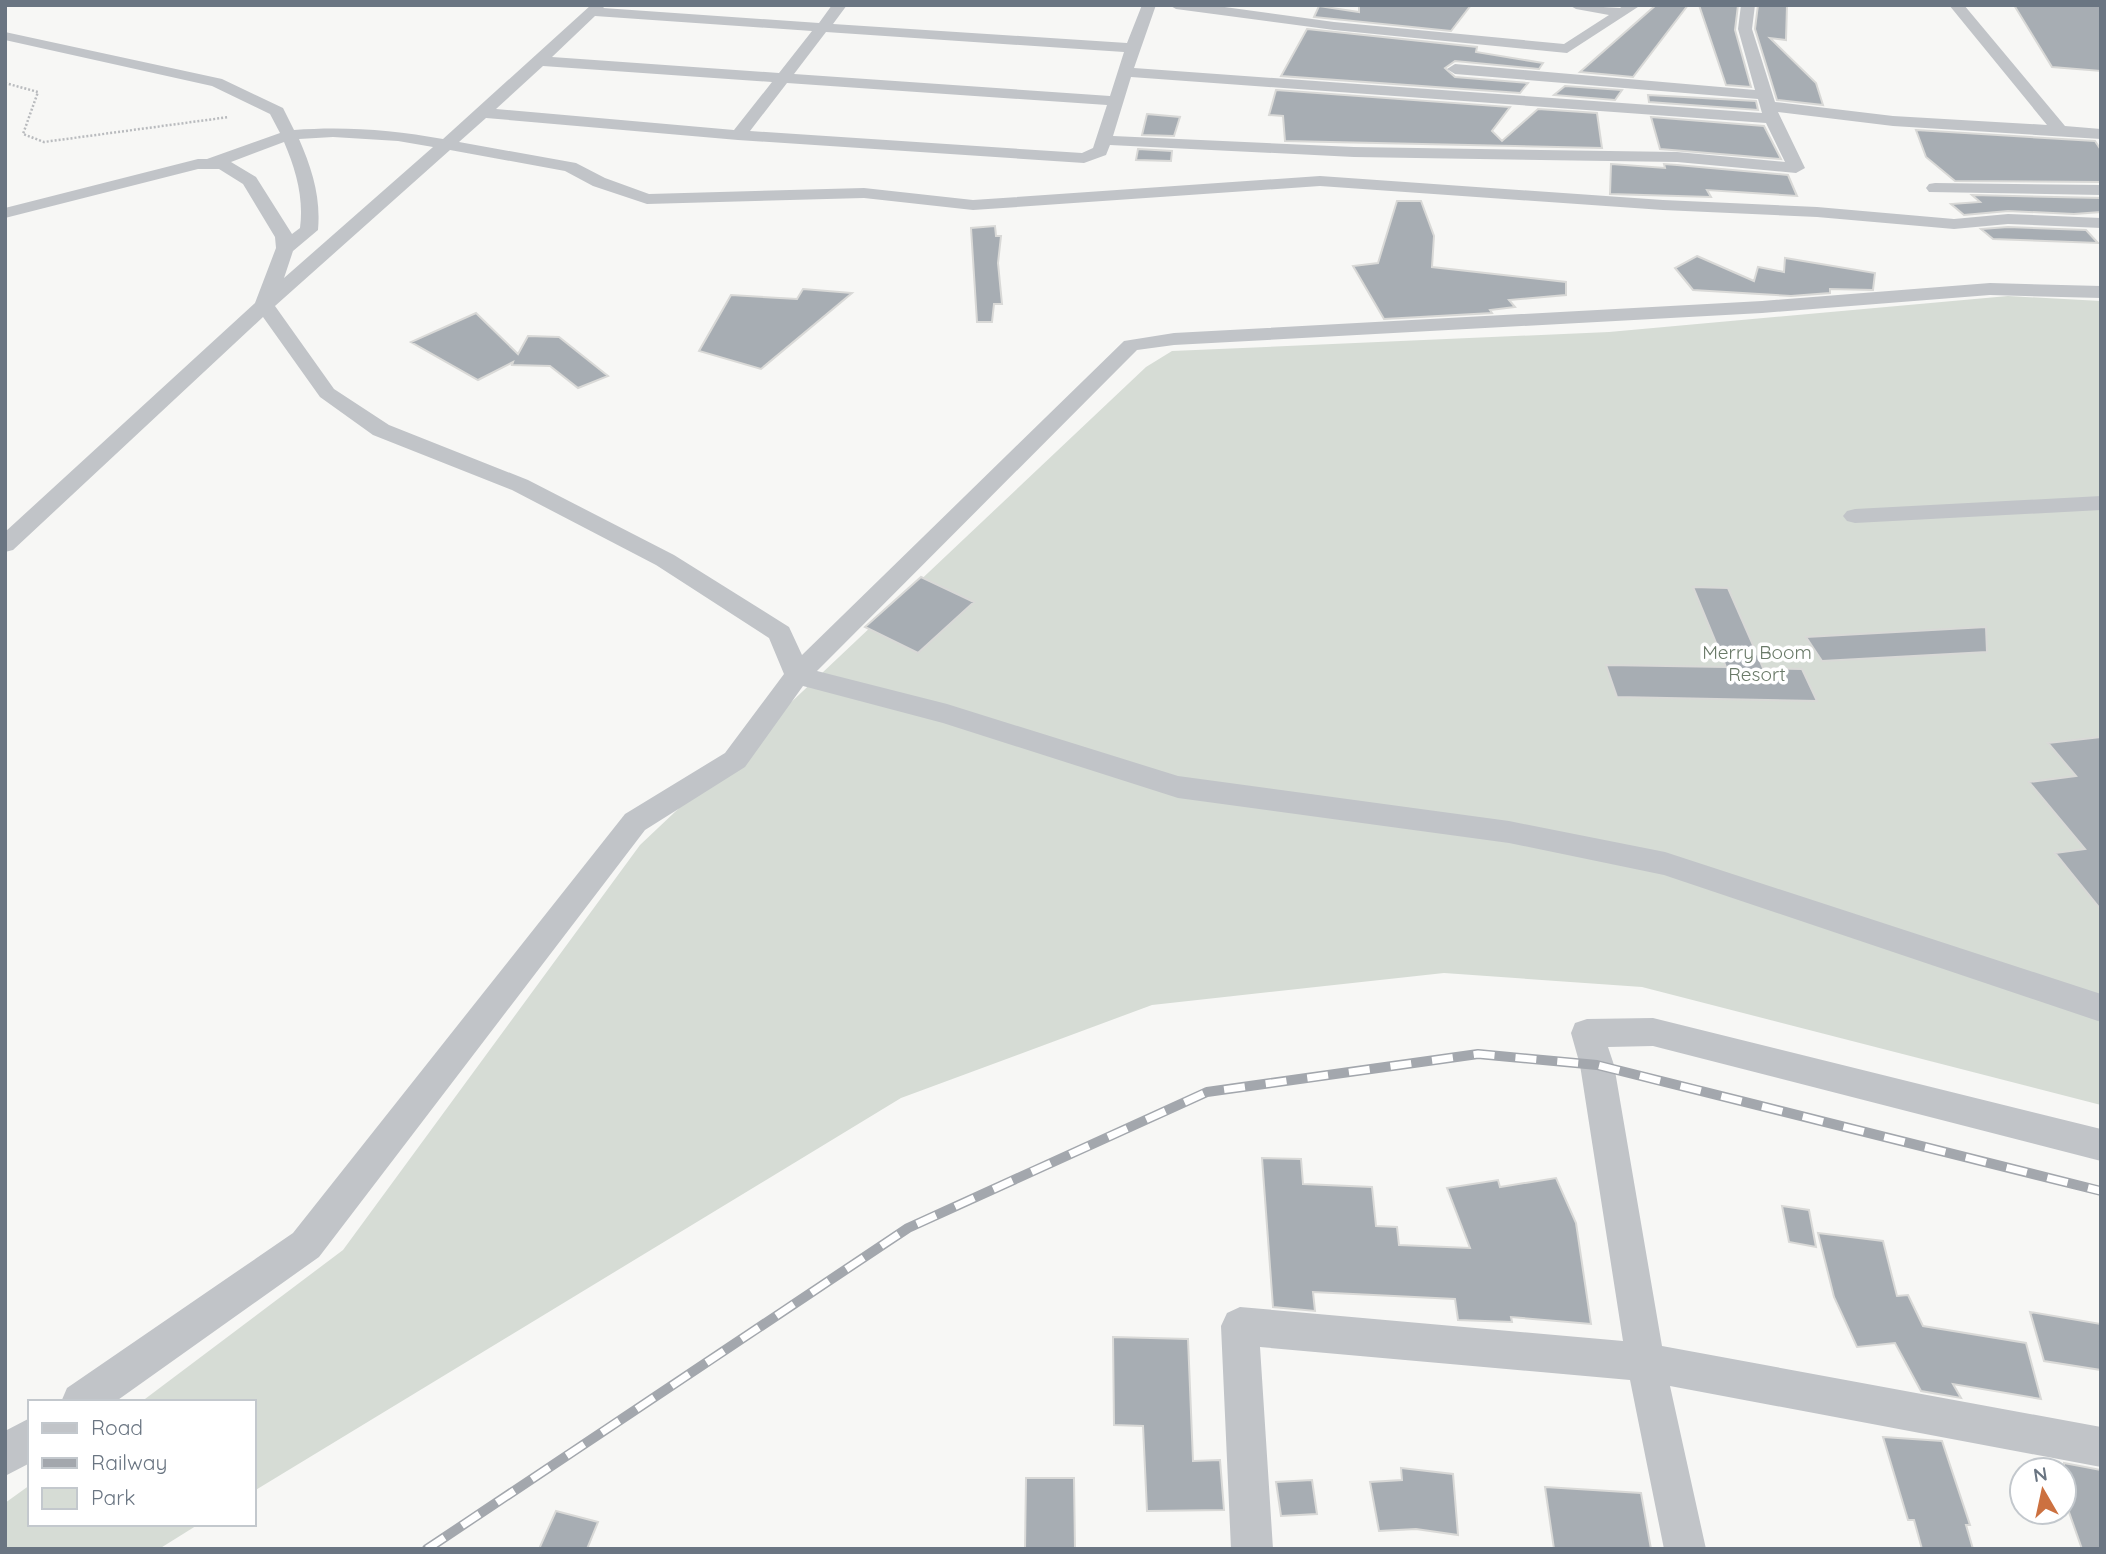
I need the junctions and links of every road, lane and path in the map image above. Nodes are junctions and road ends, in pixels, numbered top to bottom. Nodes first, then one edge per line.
1 (840, 5) edge
2 (1149, 5) edge
3 (1176, 5) edge
4 (1576, 5) edge
5 (1748, 5) edge
6 (1956, 5) edge
7 (595, 9) edge
8 (1628, 9) edge
9 (821, 29) junction
10 (5, 36) edge
11 (1131, 48) junction
12 (1567, 49) junction
13 (541, 61) junction
14 (1455, 69) dead end
15 (1126, 72) junction
16 (782, 79) junction
17 (1585, 80) junction
18 (5, 83) edge
19 (1116, 102) junction
20 (1768, 107) junction
21 (484, 113) junction
22 (229, 117) dead end
23 (2060, 131) junction
24 (2101, 134) edge
25 (289, 135) junction
26 (738, 135) junction
27 (1103, 141) junction
28 (444, 145) junction
29 (209, 164) junction
30 (1935, 188) dead end
31 (2092, 190) edge
32 (2101, 202) edge
33 (5, 213) edge
34 (2101, 223) edge
35 (285, 248) junction
36 (2101, 292) edge
37 (264, 305) junction
38 (2101, 503) edge
39 (1855, 516) dead end
40 (5, 545) edge
41 (797, 675) junction
42 (2101, 1008) edge
43 (2101, 1145) edge
44 (1646, 1362) junction
45 (84, 1400) edge
46 (28, 1439) edge
47 (2101, 1447) edge
48 (5, 1456) edge
49 (1252, 1549) edge
50 (1685, 1549) edge

1 - 9 street
2 - 11 street
3 - 12 street
4 - 8 street
5 - 20 street
6 - 23 street
7 - 9 street
7 - 13 street
8 - 12 street
9 - 11 street
9 - 16 street
10 - 25 street
11 - 15 street
12 - 17 street
13 - 16 street
13 - 21 street
14 - 17 street
15 - 19 street
15 - 20 street
16 - 19 street
16 - 26 street
17 - 20 street
18 - 22 path
19 - 27 street
20 - 23 street
20 - 27 street
21 - 26 street
21 - 28 street
23 - 24 street
25 - 28 street
25 - 29 street
25 - 35 street
26 - 27 street
28 - 34 street
28 - 37 street
29 - 33 street
29 - 35 street
30 - 31 street
31 - 32 street
35 - 37 street
36 - 41 street
37 - 40 street
37 - 41 street
38 - 39 street
41 - 42 street
41 - 45 street
43 - 44 street
44 - 47 street
44 - 49 street
44 - 50 street
46 - 48 street

